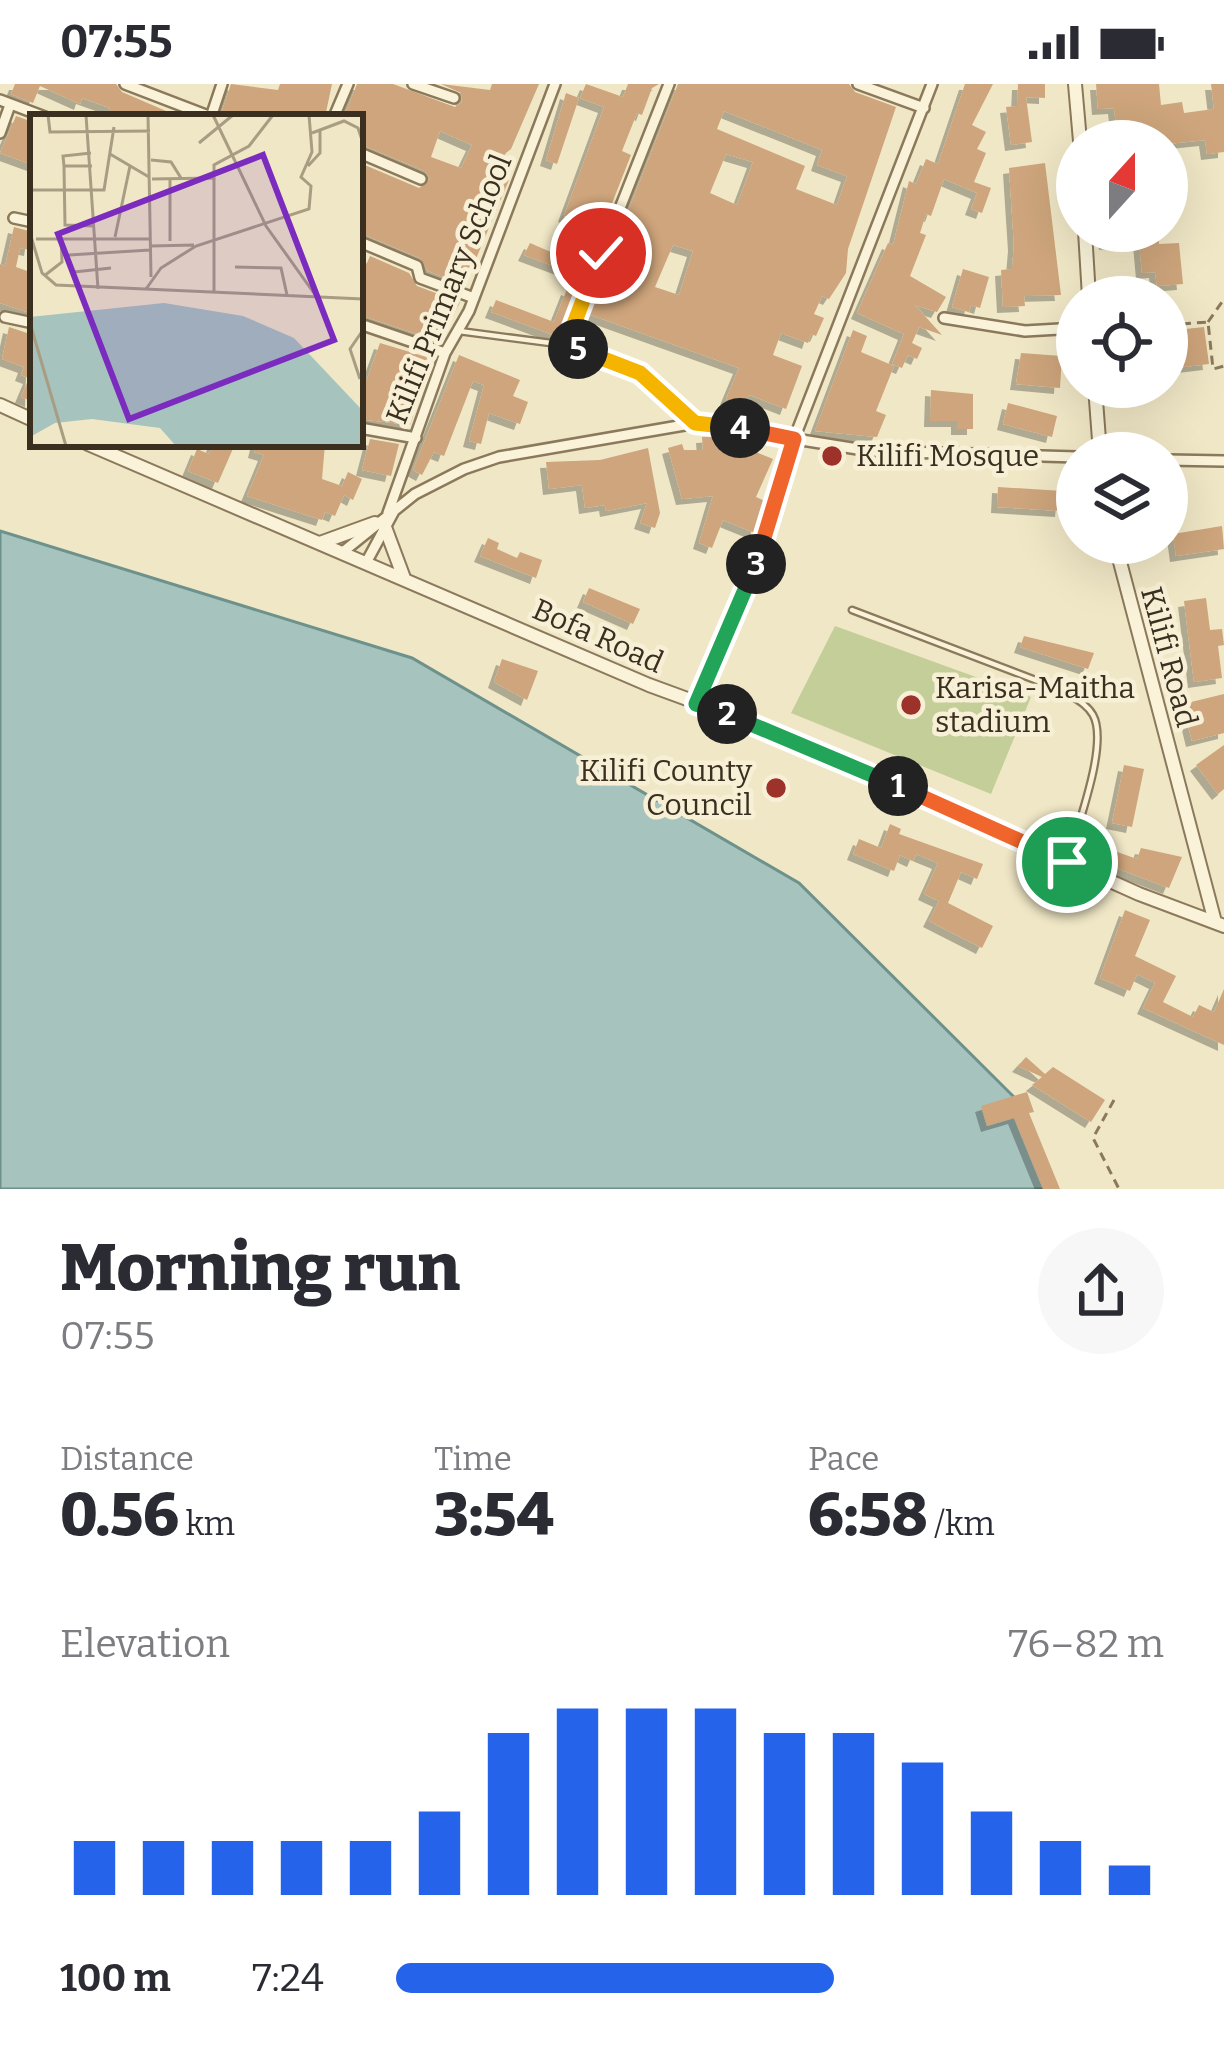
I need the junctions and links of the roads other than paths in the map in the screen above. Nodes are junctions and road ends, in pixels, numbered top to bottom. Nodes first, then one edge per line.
1 (125, 84) edge
2 (222, 84) edge
3 (348, 84) edge
4 (413, 84) edge
5 (555, 84) edge
6 (669, 84) edge
7 (858, 84) edge
8 (932, 84) edge
9 (1076, 84) edge
10 (454, 98) dead end
11 (5, 103) edge
12 (924, 108) junction
13 (36, 114) edge
14 (204, 114) edge
15 (213, 114) edge
16 (335, 114) edge
17 (1079, 120) edge
18 (0, 133) edge
19 (363, 154) edge
20 (421, 178) dead end
21 (14, 218) dead end
22 (30, 221) edge
23 (363, 243) edge
24 (473, 298) junction
25 (5, 317) dead end
26 (944, 318) dead end
27 (30, 322) edge
28 (363, 325) edge
29 (1056, 330) edge
30 (459, 331) junction
31 (566, 345) junction
32 (445, 353) junction
33 (0, 405) edge
34 (30, 419) edge
35 (695, 423) junction
36 (363, 428) edge
37 (416, 437) junction
38 (794, 439) junction
39 (99, 447) edge
40 (1056, 456) edge
41 (1188, 460) edge
42 (1224, 461) edge
43 (386, 517) junction
44 (319, 543) junction
45 (344, 550) junction
46 (367, 561) junction
47 (1121, 564) edge
48 (404, 578) junction
49 (852, 610) dead end
50 (696, 704) junction
51 (1067, 862) junction
52 (1220, 924) edge

1 - 14 street
2 - 15 street
3 - 16 street
4 - 10 street
5 - 24 street, Kilifi Primary School
6 - 31 street
7 - 12 street
8 - 12 street
9 - 17 street
11 - 13 street
11 - 18 street
12 - 38 street
19 - 20 street
21 - 22 street
23 - 24 street
24 - 30 street, Kilifi Primary School
25 - 27 street
26 - 29 street
28 - 32 street
30 - 31 lane
30 - 32 street, Kilifi Primary School
31 - 35 lane
32 - 37 street, Kilifi Primary School
33 - 34 street
35 - 38 street
35 - 43 street
36 - 37 street
37 - 43 street, Kilifi Primary School
38 - 40 street
38 - 50 street
39 - 44 street, Bofa Road
41 - 42 street
43 - 44 street
43 - 45 street
43 - 46 street, Kilifi Primary School
43 - 48 street
44 - 45 street, Bofa Road
45 - 46 street, Bofa Road
46 - 48 street, Bofa Road
47 - 52 street, Kilifi Road
48 - 50 street, Bofa Road
49 - 51 lane
50 - 51 street, Bofa Road
51 - 52 street, Bofa Road

